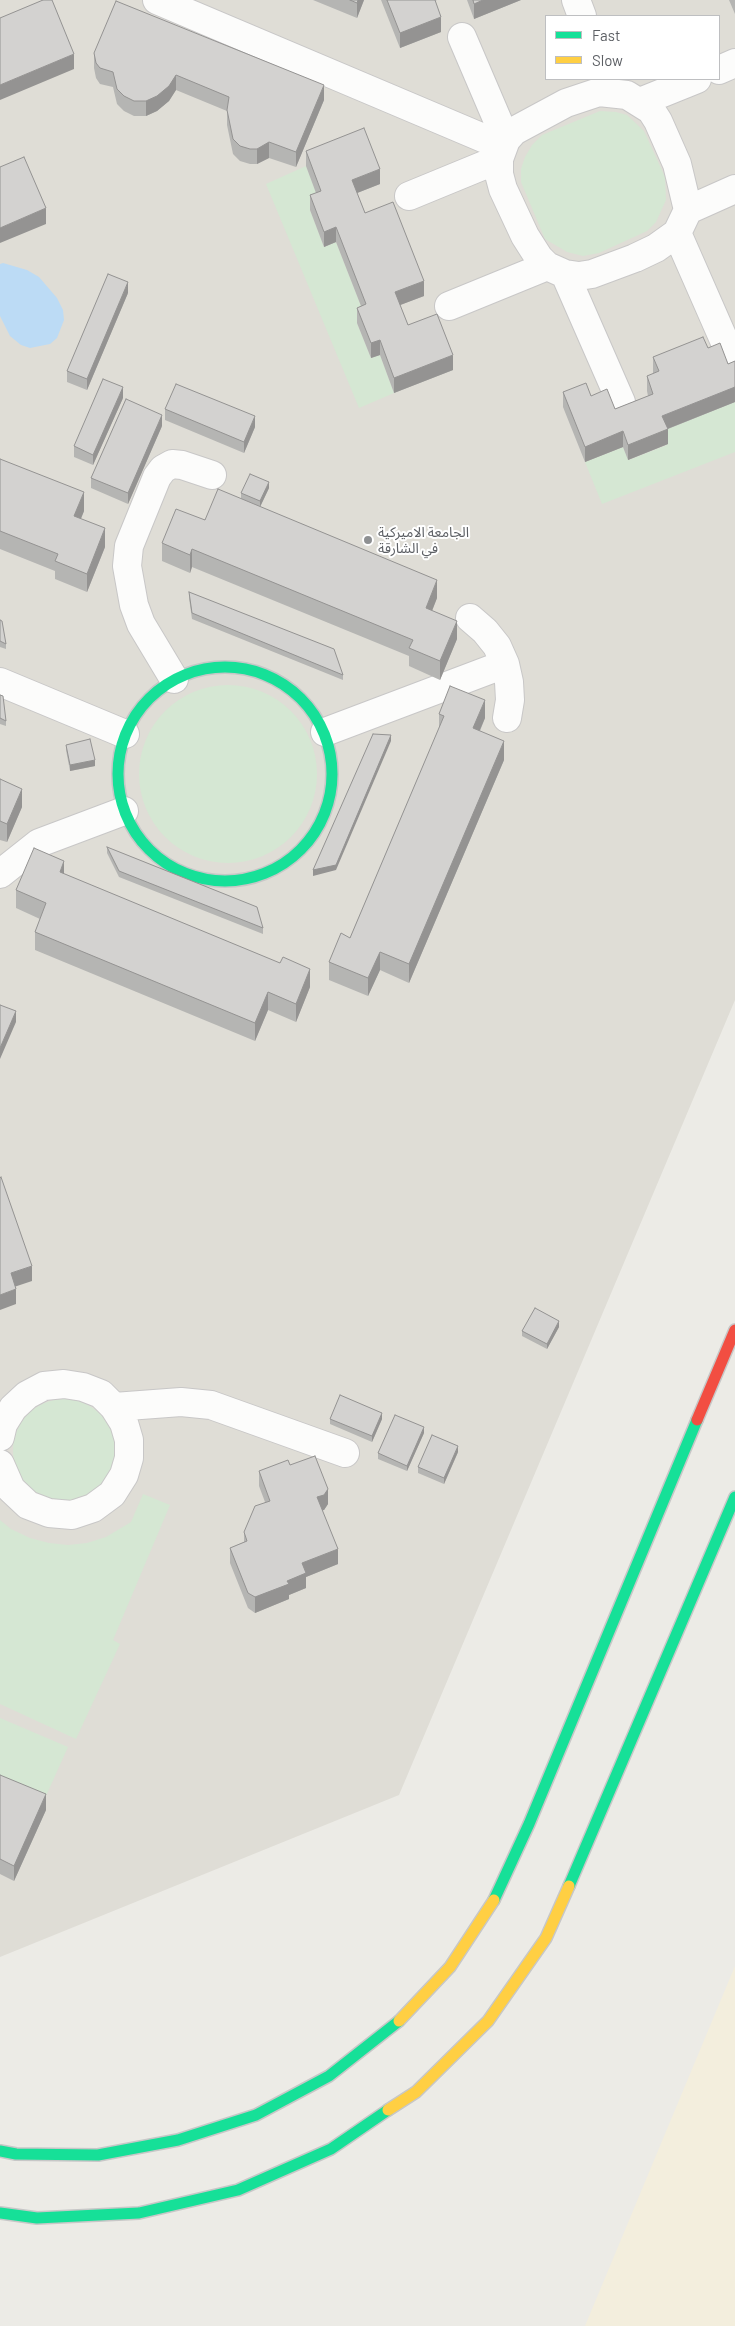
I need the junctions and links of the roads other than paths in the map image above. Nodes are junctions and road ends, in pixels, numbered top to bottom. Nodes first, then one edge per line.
1 (157, 0) edge
2 (576, 0) edge
3 (582, 15) edge
4 (462, 37) dead end
5 (735, 63) edge
6 (720, 70) edge
7 (695, 80) edge
8 (610, 85) edge
9 (640, 102) junction
10 (502, 148) junction
11 (735, 189) edge
12 (409, 196) dead end
13 (682, 221) junction
14 (556, 270) junction
15 (449, 306) dead end
16 (731, 356) dead end
17 (621, 402) dead end
18 (212, 475) dead end
19 (470, 618) dead end
20 (505, 664) junction
21 (174, 680) junction
22 (0, 682) edge
23 (507, 718) dead end
24 (325, 732) junction
25 (124, 734) junction
26 (124, 811) junction
27 (0, 874) edge
28 (735, 1330) edge
29 (114, 1407) junction
30 (1, 1428) edge
31 (345, 1452) dead end
32 (0, 1464) edge
33 (735, 1497) edge
34 (0, 2151) edge
35 (0, 2213) edge

1 - 10 street
2 - 3 street
4 - 10 street
5 - 6 street
7 - 9 street
8 - 9 street
8 - 10 street
9 - 13 street
10 - 12 street
10 - 14 street
11 - 13 street
13 - 14 street
13 - 16 street
14 - 15 street
14 - 17 street
18 - 21 street
19 - 20 street
20 - 23 street
20 - 24 street
21 - 24 street
21 - 25 street
22 - 25 street
24 - 26 street
25 - 26 street
26 - 27 street
28 - 34 street
29 - 30 street
29 - 31 street
29 - 32 street
33 - 35 street

